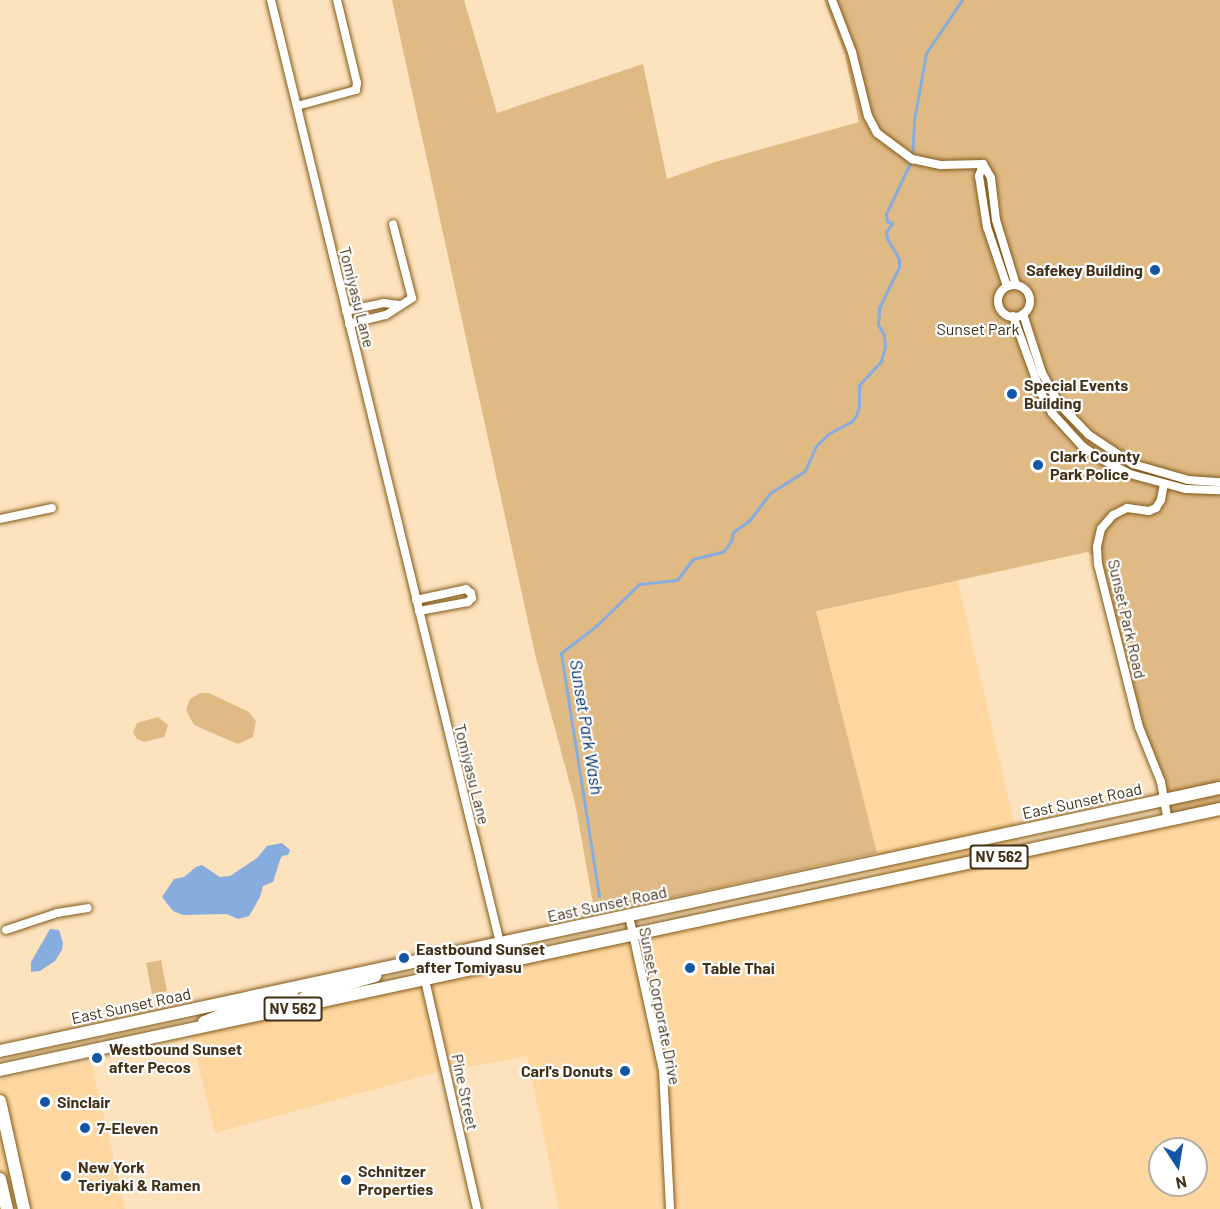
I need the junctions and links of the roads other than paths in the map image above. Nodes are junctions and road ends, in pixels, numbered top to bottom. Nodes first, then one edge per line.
1 (271, 0) edge
2 (337, 0) edge
3 (832, 0) edge
4 (297, 106) junction
5 (983, 164) junction
6 (393, 224) dead end
7 (1016, 285) junction
8 (1007, 286) junction
9 (400, 305) junction
10 (346, 311) junction
11 (1023, 314) junction
12 (1013, 316) junction
13 (349, 324) junction
14 (1220, 482) edge
15 (1164, 484) junction
16 (1220, 490) edge
17 (52, 508) dead end
18 (0, 519) edge
19 (416, 600) junction
20 (419, 611) junction
21 (1220, 788) edge
22 (1164, 800) junction
23 (1220, 809) edge
24 (1168, 820) junction
25 (825, 873) junction
26 (829, 893) junction
27 (88, 908) dead end
28 (629, 916) junction
29 (6, 930) dead end
30 (633, 936) junction
31 (500, 944) junction
32 (421, 960) junction
33 (426, 980) junction
34 (293, 988) junction
35 (298, 1008) junction
36 (190, 1030) junction
37 (0, 1051) edge
38 (0, 1070) edge
39 (0, 1101) edge
40 (0, 1179) edge
41 (7, 1209) edge
42 (24, 1209) edge
43 (477, 1209) edge
44 (670, 1209) edge

1 - 4 street, Tomiyasu Lane
2 - 4 street
3 - 5 street
4 - 10 street, Tomiyasu Lane
5 - 7 street
5 - 8 street
6 - 9 street
7 - 8 street
7 - 11 street
8 - 12 street
9 - 10 street
9 - 13 street
10 - 13 street, Tomiyasu Lane
11 - 12 street
11 - 14 street
12 - 15 street
13 - 19 street, Tomiyasu Lane
15 - 16 street
15 - 22 street, Sunset Park Road
17 - 18 street
19 - 20 street, Tomiyasu Lane
19 - 20 street
20 - 31 street, Tomiyasu Lane
21 - 22 main road, East Sunset Road / NV 562
22 - 24 street, Sunset Park Road
22 - 25 main road, East Sunset Road / NV 562
23 - 24 main road, NV 562
24 - 26 main road, NV 562
25 - 26 main road
25 - 28 main road, East Sunset Road / NV 562
26 - 30 main road, NV 562
27 - 29 street
28 - 30 street, Sunset Corporate Drive
28 - 31 main road, East Sunset Road / NV 562
30 - 33 main road, NV 562
30 - 44 street, Sunset Corporate Drive
31 - 32 main road, East Sunset Road / NV 562
31 - 33 main road
32 - 34 main road, East Sunset Road / NV 562
32 - 35 main road
33 - 35 main road, NV 562
33 - 43 street, Pine Street
34 - 36 main road
34 - 37 main road, East Sunset Road / NV 562
35 - 36 main road, NV 562
36 - 38 main road, NV 562
39 - 42 main road
40 - 41 main road

